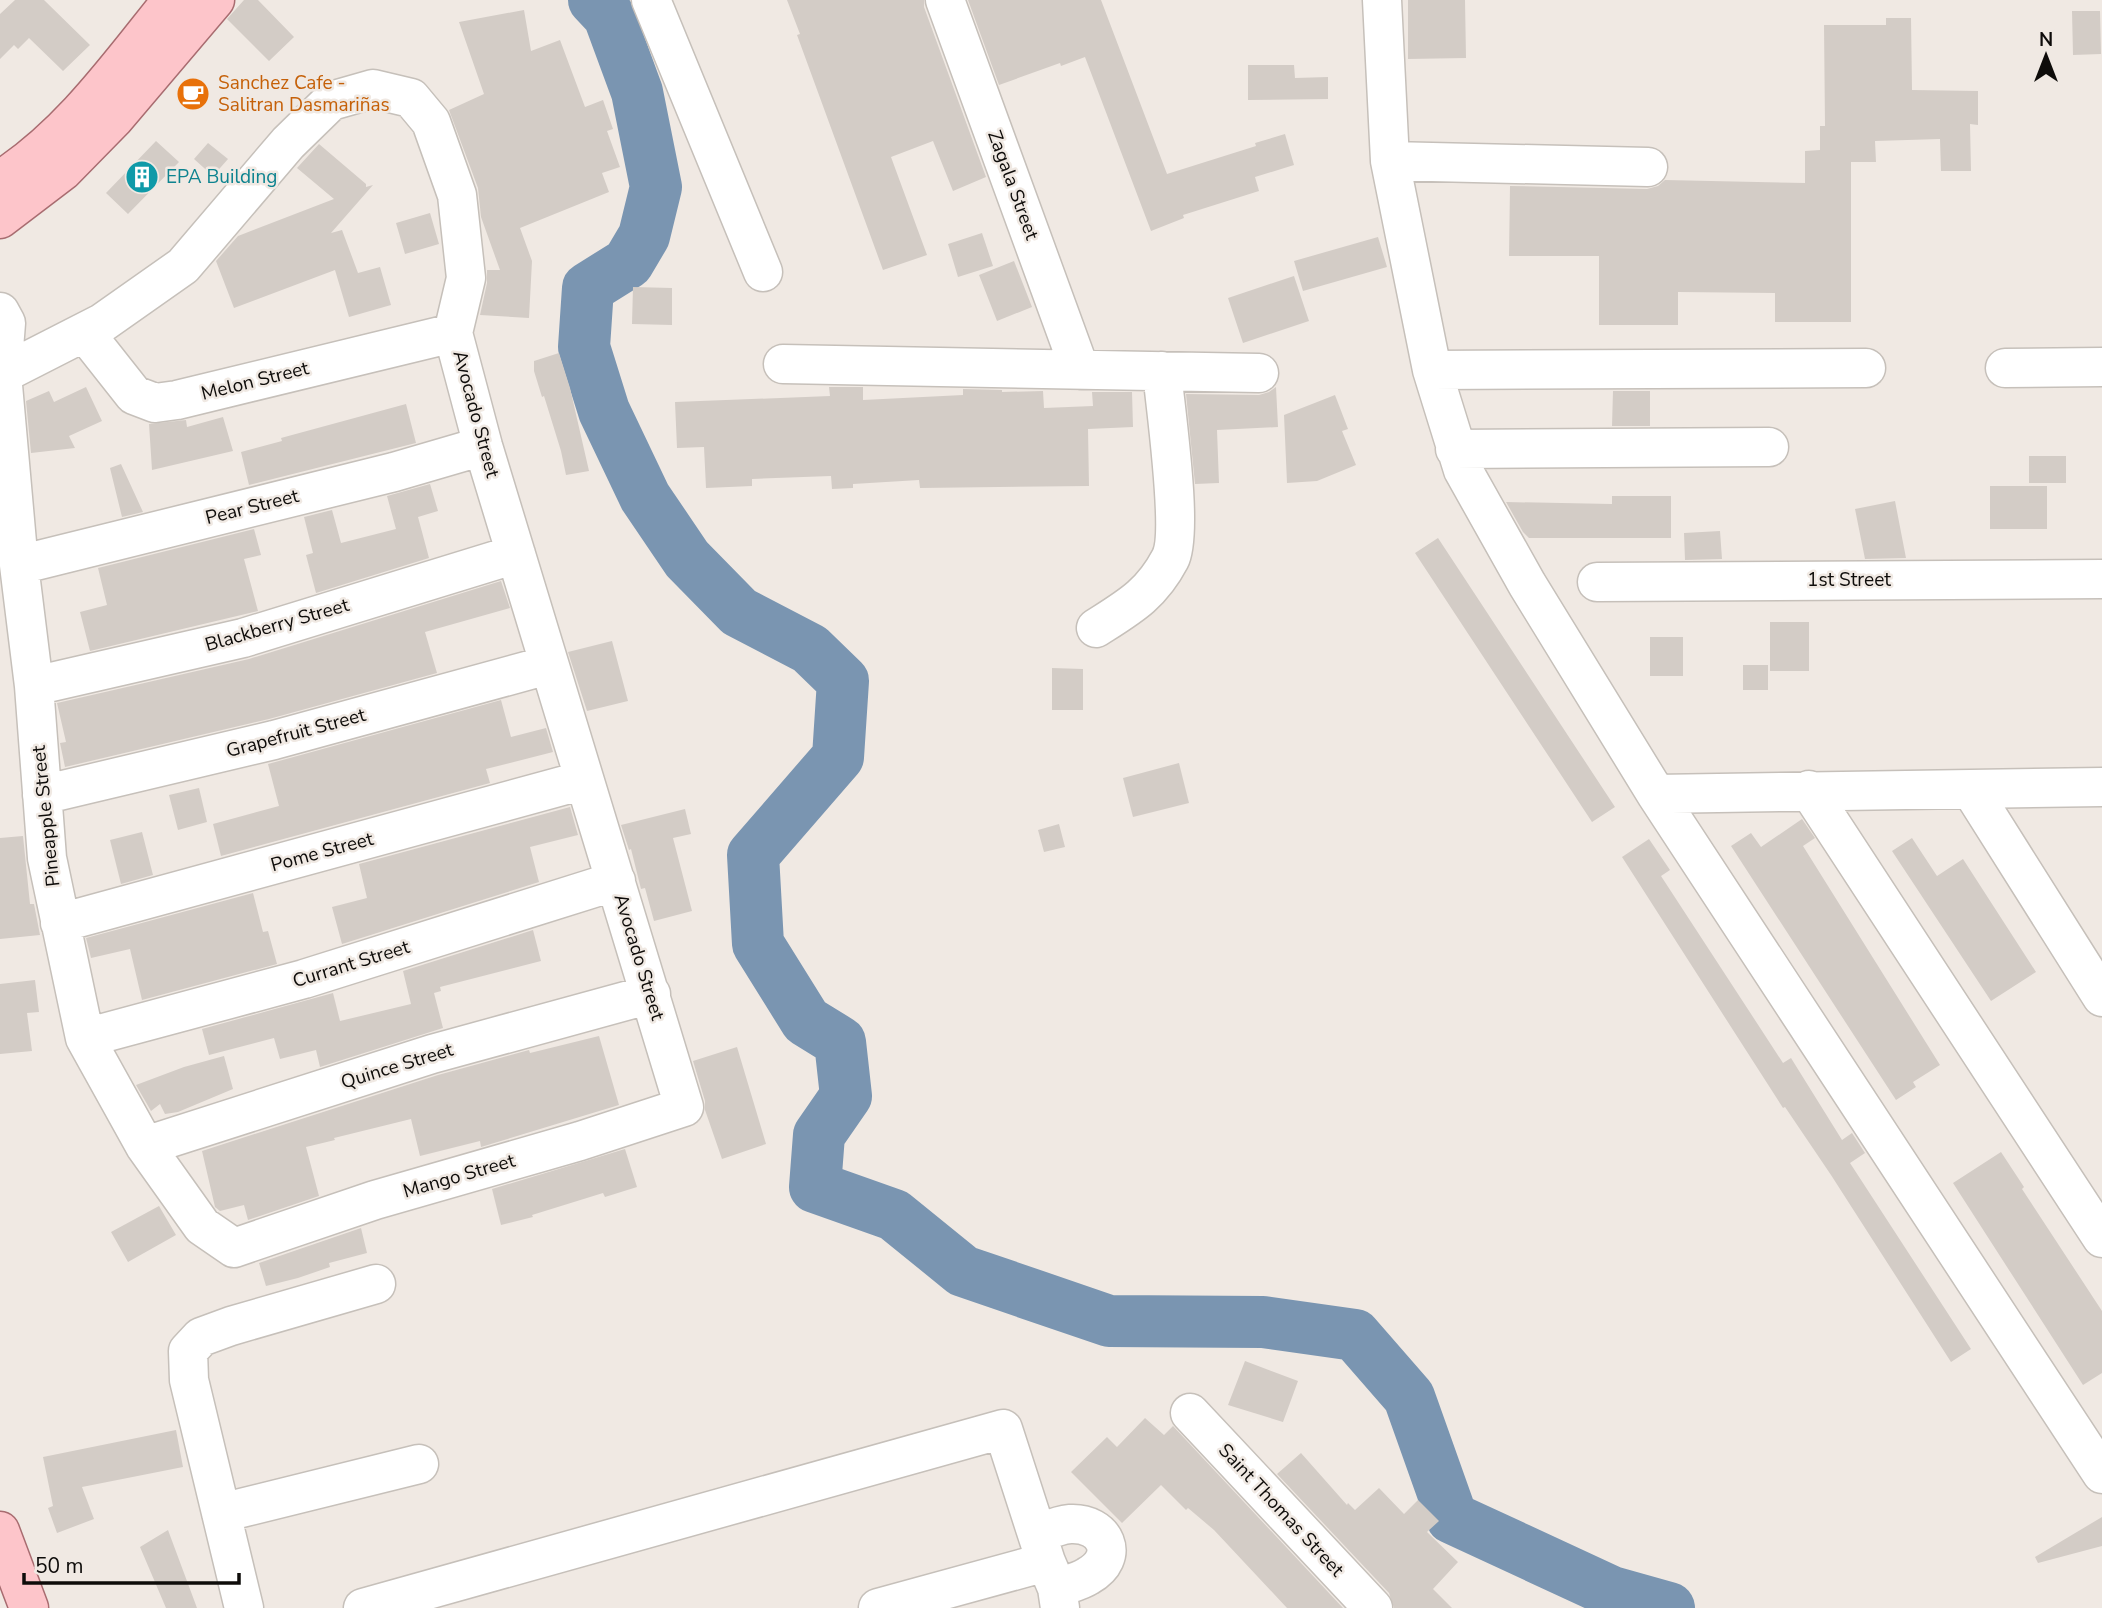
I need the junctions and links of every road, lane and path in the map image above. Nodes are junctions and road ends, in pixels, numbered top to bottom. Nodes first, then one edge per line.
1 (173, 0) edge
2 (215, 0) edge
3 (651, 0) edge
4 (945, 0) edge
5 (1382, 0) edge
6 (1390, 161) junction
7 (1648, 167) dead end
8 (0, 180) edge
9 (0, 219) edge
10 (763, 272) dead end
11 (0, 312) edge
12 (453, 332) junction
13 (85, 333) junction
14 (783, 364) dead end
15 (2102, 367) edge
16 (1866, 368) dead end
17 (2005, 368) dead end
18 (1080, 370) junction
19 (1432, 370) junction
20 (1162, 371) junction
21 (1, 373) edge
22 (1259, 373) dead end
23 (483, 446) junction
24 (1769, 447) dead end
25 (1455, 449) junction
26 (516, 554) junction
27 (19, 565) junction
28 (2102, 579) edge
29 (1597, 582) dead end
30 (1096, 628) dead end
31 (548, 665) junction
32 (34, 686) junction
33 (584, 780) junction
34 (2102, 787) edge
35 (1808, 790) junction
36 (1972, 790) junction
37 (1656, 794) junction
38 (42, 795) junction
39 (616, 881) junction
40 (60, 923) junction
41 (651, 994) junction
42 (2102, 996) edge
43 (85, 1038) junction
44 (684, 1107) joint
45 (145, 1146) junction
46 (2102, 1238) edge
47 (234, 1248) joint
48 (376, 1284) dead end
49 (1189, 1413) dead end
50 (419, 1464) dead end
51 (2102, 1474) edge
52 (221, 1513) junction
53 (0, 1531) edge
54 (1050, 1573) edge
55 (29, 1608) edge
56 (244, 1608) edge
57 (363, 1608) edge
58 (878, 1608) edge
59 (1373, 1608) edge

1 - 8 main road
2 - 9 main road
3 - 10 street
4 - 18 street, Zagala Street
5 - 6 street
6 - 7 street
6 - 19 street
11 - 21 street, Pineapple Street
12 - 13 street, Melon Street
12 - 13 street, Avocado Street
12 - 23 street, Avocado Street
13 - 21 street, Avocado Street
14 - 18 street
15 - 17 street
16 - 19 street
18 - 20 street
19 - 25 street
20 - 22 street
20 - 30 street
21 - 27 street, Pineapple Street
23 - 26 street, Avocado Street
23 - 27 street, Pear Street
24 - 25 street
25 - 37 street
26 - 31 street, Avocado Street
26 - 32 street, Blackberry Street
27 - 32 street, Pineapple Street
28 - 29 street, 1st Street
31 - 33 street, Avocado Street
31 - 38 street, Grapefruit Street
32 - 38 street, Pineapple Street
33 - 39 street, Avocado Street
33 - 40 street, Pome Street
34 - 36 street
35 - 36 street
35 - 37 street
35 - 46 street
36 - 42 street
37 - 51 street
38 - 40 street, Pineapple Street
39 - 41 street, Avocado Street
39 - 43 street, Currant Street
40 - 43 street, Pineapple Street
41 - 44 street, Avocado Street
41 - 45 street, Quince Street
43 - 45 street, Pineapple Street
44 - 47 street, Mango Street
45 - 47 street, Pineapple Street
48 - 52 street
49 - 59 street, Saint Thomas Street
50 - 52 street
52 - 56 street
53 - 55 main road
54 - 57 street
54 - 58 street

